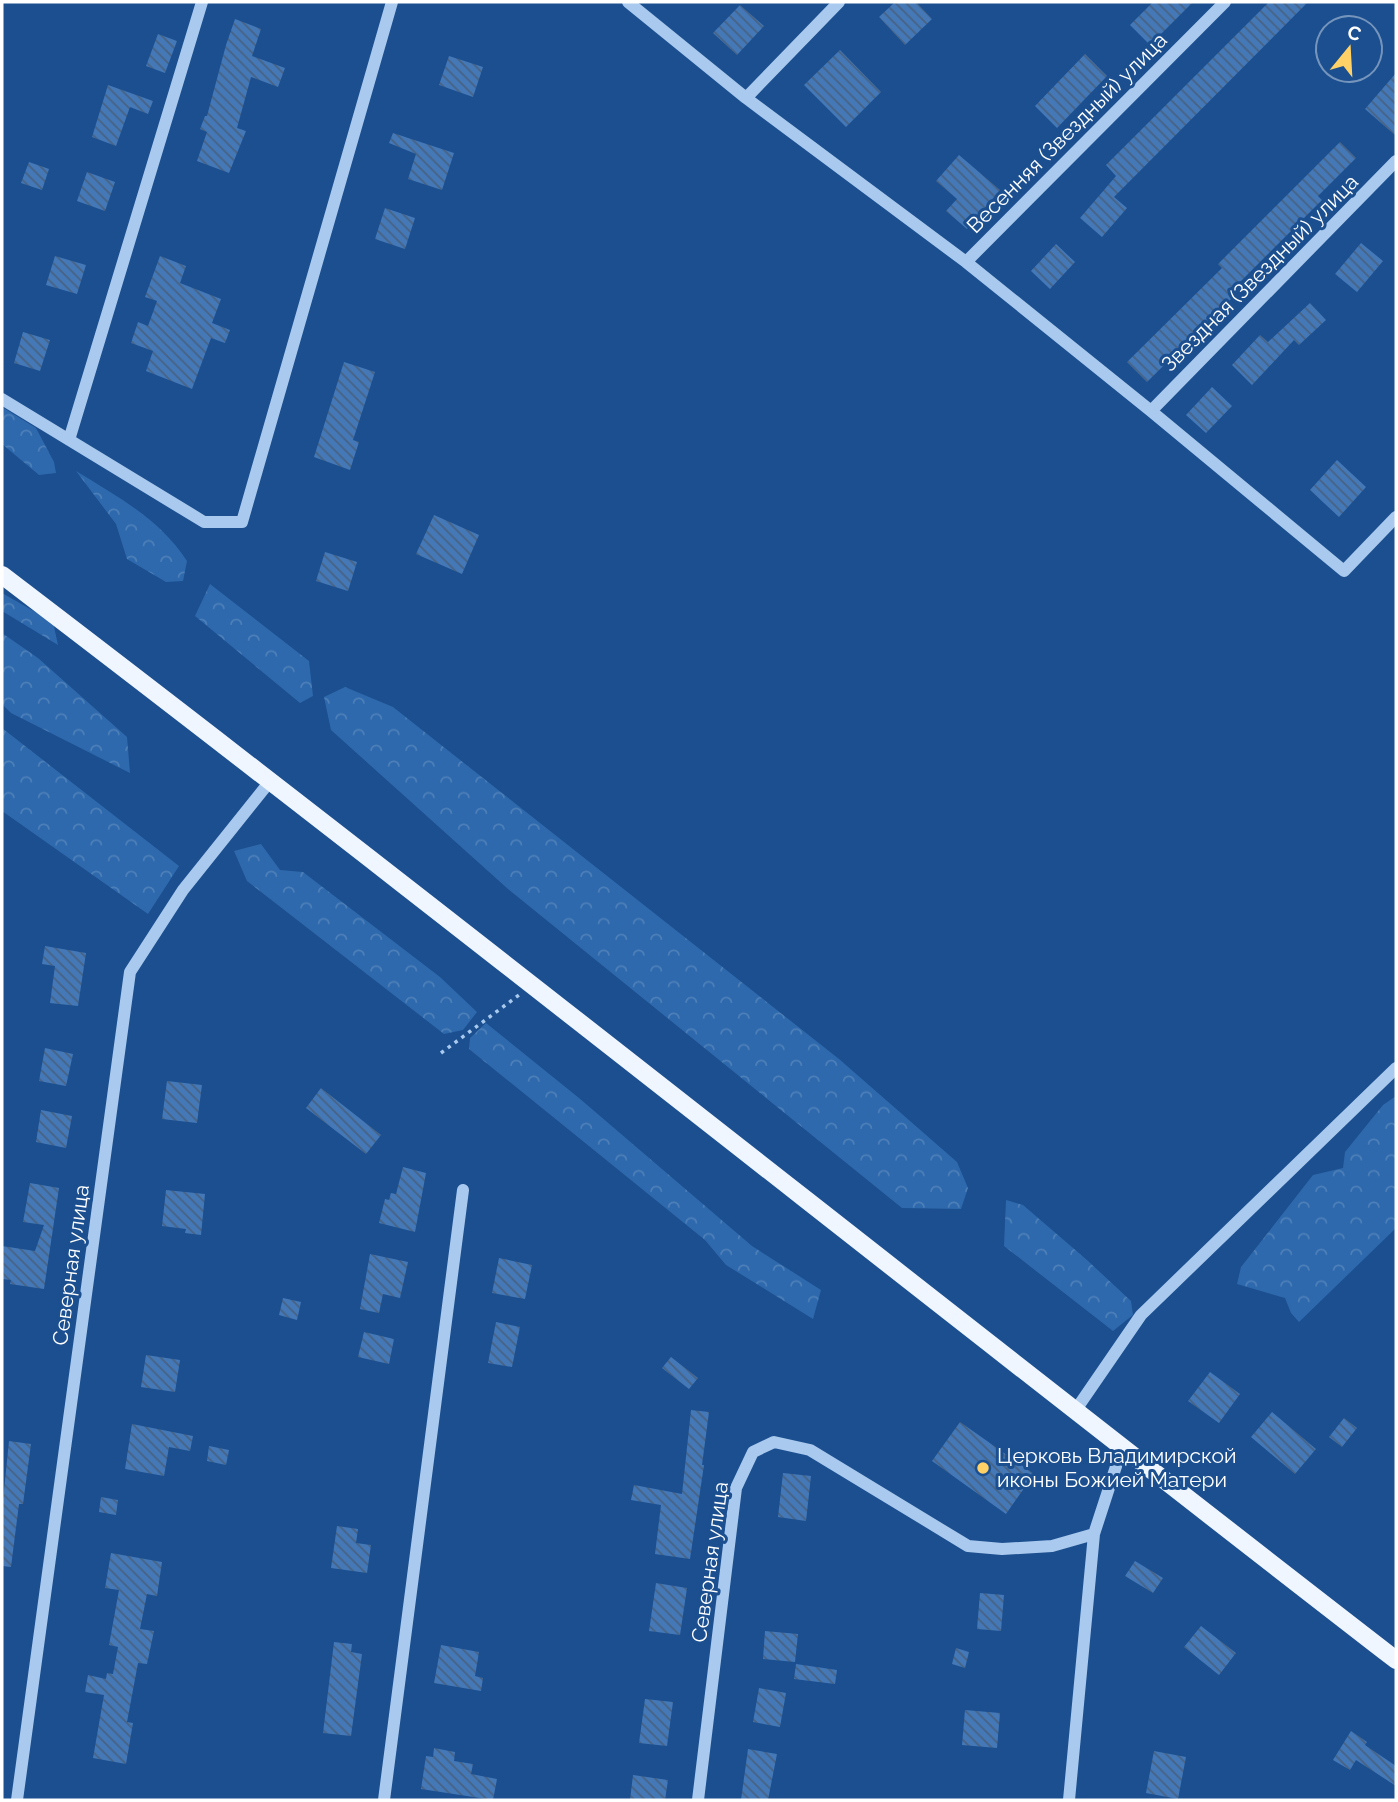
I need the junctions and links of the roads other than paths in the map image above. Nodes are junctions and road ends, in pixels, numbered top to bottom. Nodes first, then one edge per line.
1 (202, 2) edge
2 (392, 2) edge
3 (628, 2) edge
4 (839, 2) edge
5 (1225, 2) edge
6 (746, 97) junction
7 (1396, 162) edge
8 (966, 261) junction
9 (2, 399) edge
10 (1151, 411) junction
11 (69, 440) junction
12 (1396, 517) edge
13 (2, 575) edge
14 (271, 780) junction
15 (1396, 1068) edge
16 (463, 1190) dead end
17 (1075, 1411) junction
18 (1122, 1448) junction
19 (1094, 1534) junction
20 (1396, 1660) edge
21 (17, 1800) edge
22 (384, 1800) edge
23 (698, 1800) edge
24 (1069, 1800) edge

1 - 11 street
2 - 11 street
3 - 6 street
4 - 6 street
5 - 8 street, Весенняя (Звездный) улица
6 - 8 street
7 - 10 street, Звездная (Звездный) улица
8 - 10 street
9 - 11 street
10 - 12 street
13 - 14 main road
14 - 17 main road
14 - 21 street, Северная улица
15 - 17 street
16 - 22 street
17 - 18 main road
18 - 19 street
18 - 20 main road
19 - 23 street, Северная улица
19 - 24 street

